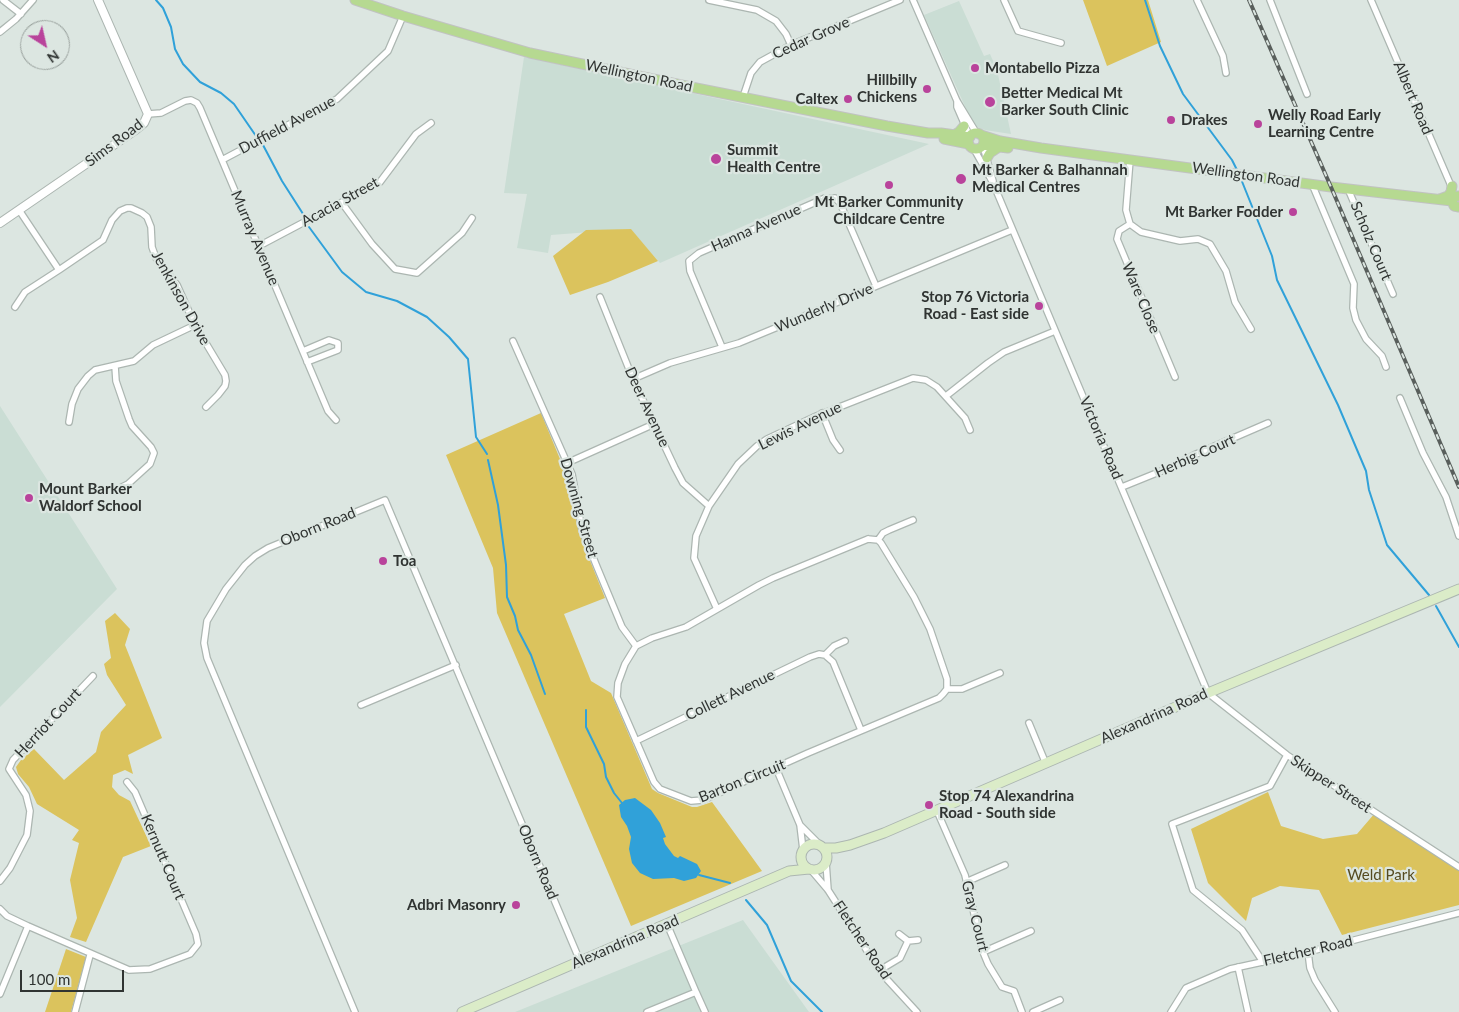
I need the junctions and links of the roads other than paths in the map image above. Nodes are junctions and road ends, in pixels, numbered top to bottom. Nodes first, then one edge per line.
1 (3, 0) edge
2 (33, 0) edge
3 (98, 0) edge
4 (355, 0) edge
5 (709, 0) edge
6 (900, 0) edge
7 (913, 0) edge
8 (1004, 0) edge
9 (1197, 0) edge
10 (1270, 0) edge
11 (1371, 0) edge
12 (21, 14) junction
13 (403, 16) junction
14 (0, 32) edge
15 (1061, 43) dead end
16 (791, 46) junction
17 (1226, 73) dead end
18 (1308, 94) dead end
19 (743, 97) junction
20 (957, 101) junction
21 (148, 114) junction
22 (431, 123) dead end
23 (964, 126) junction
24 (928, 133) junction
25 (954, 135) junction
26 (976, 141) junction
27 (999, 147) junction
28 (1041, 148) junction
29 (987, 158) junction
30 (222, 160) junction
31 (1130, 160) junction
32 (993, 183) junction
33 (1312, 184) junction
34 (1452, 186) junction
35 (1348, 189) junction
36 (1437, 199) junction
37 (1456, 200) edge
38 (342, 203) junction
39 (19, 210) junction
40 (472, 218) dead end
41 (0, 223) edge
42 (1130, 224) junction
43 (1012, 230) junction
44 (258, 246) junction
45 (59, 270) junction
46 (876, 286) junction
47 (1394, 294) dead end
48 (600, 297) dead end
49 (15, 306) dead end
50 (195, 325) junction
51 (1251, 328) dead end
52 (1055, 331) junction
53 (513, 341) dead end
54 (722, 347) junction
55 (303, 351) junction
56 (307, 362) junction
57 (115, 366) junction
58 (1386, 367) dead end
59 (1174, 377) dead end
60 (633, 379) junction
61 (946, 396) junction
62 (1400, 398) dead end
63 (206, 407) dead end
64 (822, 413) junction
65 (336, 420) dead end
66 (69, 422) dead end
67 (1268, 423) dead end
68 (654, 424) junction
69 (970, 430) dead end
70 (840, 450) dead end
71 (568, 463) junction
72 (1122, 487) junction
73 (114, 491) dead end
74 (710, 506) junction
75 (913, 520) dead end
76 (1459, 536) edge
77 (878, 540) junction
78 (1459, 589) edge
79 (717, 609) junction
80 (845, 641) dead end
81 (636, 646) junction
82 (825, 656) junction
83 (456, 665) junction
84 (1000, 673) dead end
85 (93, 676) dead end
86 (947, 688) junction
87 (1208, 693) junction
88 (361, 705) dead end
89 (1029, 723) dead end
90 (861, 730) junction
91 (636, 741) junction
92 (1287, 755) junction
93 (1046, 764) junction
94 (776, 768) junction
95 (127, 782) dead end
96 (937, 810) junction
97 (800, 825) junction
98 (850, 845) junction
99 (822, 846) junction
100 (802, 852) junction
101 (827, 861) junction
102 (1005, 865) dead end
103 (1459, 867) edge
104 (810, 869) junction
105 (789, 871) junction
106 (0, 881) edge
107 (966, 882) junction
108 (828, 890) junction
109 (0, 909) edge
110 (1459, 913) edge
111 (667, 924) junction
112 (28, 926) junction
113 (1031, 930) dead end
114 (899, 934) dead end
115 (908, 940) junction
116 (918, 940) dead end
117 (983, 952) junction
118 (1308, 952) junction
119 (90, 955) junction
120 (580, 962) junction
121 (1263, 962) junction
122 (1238, 967) junction
123 (880, 970) junction
124 (696, 992) junction
125 (0, 994) edge
126 (1060, 1000) dead end
127 (75, 1012) edge
128 (355, 1012) edge
129 (462, 1012) edge
130 (647, 1012) edge
131 (705, 1012) edge
132 (917, 1012) edge
133 (1022, 1012) edge
134 (1033, 1012) edge
135 (1171, 1012) edge
136 (1248, 1012) edge
137 (1335, 1012) edge

1 - 12 street
2 - 12 street
3 - 21 street, Sims Road
4 - 13 main road, Wellington Road
5 - 16 street
6 - 16 street, Cedar Grove
7 - 20 street, Victoria Road
8 - 15 street
9 - 17 street
10 - 18 street
11 - 34 street, Albert Road
12 - 14 street
13 - 19 main road, Wellington Road
13 - 30 street, Duffield Avenue
16 - 19 street, Cedar Grove
19 - 24 main road, Wellington Road
20 - 23 street, Victoria Road
20 - 26 street, Victoria Road
21 - 30 street, Murray Avenue
21 - 39 street, Sims Road
22 - 38 street, Acacia Street
23 - 25 main road
23 - 26 street, Victoria Road
24 - 25 main road, Wellington Road
24 - 26 main road, Wellington Road
25 - 26 main road, Wellington Road
26 - 27 main road, Wellington Road
26 - 28 main road, Wellington Road
26 - 29 street, Victoria Road
26 - 32 street, Victoria Road
27 - 28 main road, Wellington Road
27 - 29 main road
28 - 31 main road, Wellington Road
29 - 32 street, Victoria Road
30 - 44 street, Murray Avenue
31 - 33 main road, Wellington Road
31 - 42 street
32 - 43 street, Victoria Road
33 - 35 main road, Wellington Road
33 - 58 street
34 - 36 main road
34 - 37 street, Albert Road
35 - 36 main road, Wellington Road
35 - 47 street, Scholz Court
36 - 37 main road, Wellington Road
38 - 40 street
38 - 44 street, Acacia Street
39 - 41 street, Sims Road
39 - 45 street
42 - 51 street
42 - 59 street, Ware Close
43 - 46 street, Wunderly Drive
43 - 52 street, Victoria Road
44 - 55 street, Murray Avenue
45 - 49 street
45 - 50 street, Jenkinson Drive
46 - 54 street, Wunderly Drive
46 - 54 street, Hanna Avenue
48 - 60 street, Deer Avenue
50 - 57 street
50 - 63 street, Jenkinson Drive
52 - 61 street
52 - 72 street, Victoria Road
53 - 71 street, Downing Street
54 - 60 street, Wunderly Drive
55 - 56 street, Murray Avenue
55 - 56 street
56 - 65 street, Murray Avenue
57 - 66 street
57 - 73 street
60 - 68 street, Deer Avenue
61 - 64 street, Lewis Avenue
61 - 69 street, Lewis Avenue
62 - 76 street
64 - 70 street
64 - 74 street, Lewis Avenue
67 - 72 street, Herbig Court
68 - 71 street
68 - 74 street, Deer Avenue
71 - 81 street, Downing Street
72 - 87 street, Victoria Road
74 - 79 street, Lewis Avenue
75 - 77 street
77 - 79 street
77 - 86 street
78 - 87 main road, Alexandrina Road
79 - 81 street
80 - 82 street, Collett Avenue
81 - 91 street, Barton Circuit
82 - 90 street
82 - 91 street, Collett Avenue
83 - 88 street
83 - 120 street, Oborn Road
83 - 128 street, Oborn Road
84 - 86 street
85 - 106 street, Herriot Court
86 - 90 street, Barton Circuit
87 - 92 street, Skipper Street
87 - 93 main road, Alexandrina Road
89 - 93 street
90 - 94 street, Barton Circuit
91 - 94 street, Barton Circuit
92 - 103 street, Skipper Street
92 - 121 street
93 - 96 main road, Alexandrina Road
94 - 97 street
95 - 119 street, Kernutt Court
96 - 98 main road, Alexandrina Road
96 - 107 street, Gray Court
97 - 99 street
97 - 100 street
98 - 99 main road, Alexandrina Road
98 - 101 main road, Alexandrina Road
99 - 100 main road
99 - 101 main road
100 - 104 main road
100 - 105 main road
101 - 104 main road
101 - 108 street, Fletcher Road
102 - 107 street
104 - 105 main road, Alexandrina Road
104 - 108 street, Fletcher Road
105 - 111 main road, Alexandrina Road
107 - 117 street, Gray Court
108 - 123 street, Fletcher Road
109 - 112 street
110 - 118 street, Fletcher Road
111 - 120 main road, Alexandrina Road
111 - 124 street
112 - 119 street
112 - 125 street
113 - 117 street
114 - 115 street
115 - 116 street
115 - 123 street
117 - 133 street, Gray Court
118 - 121 street, Fletcher Road
118 - 137 street
119 - 127 street
120 - 129 main road, Alexandrina Road
121 - 122 street, Fletcher Road
122 - 135 street, Fletcher Road
122 - 136 street
123 - 132 street, Fletcher Road
124 - 130 street
124 - 131 street
126 - 134 street

